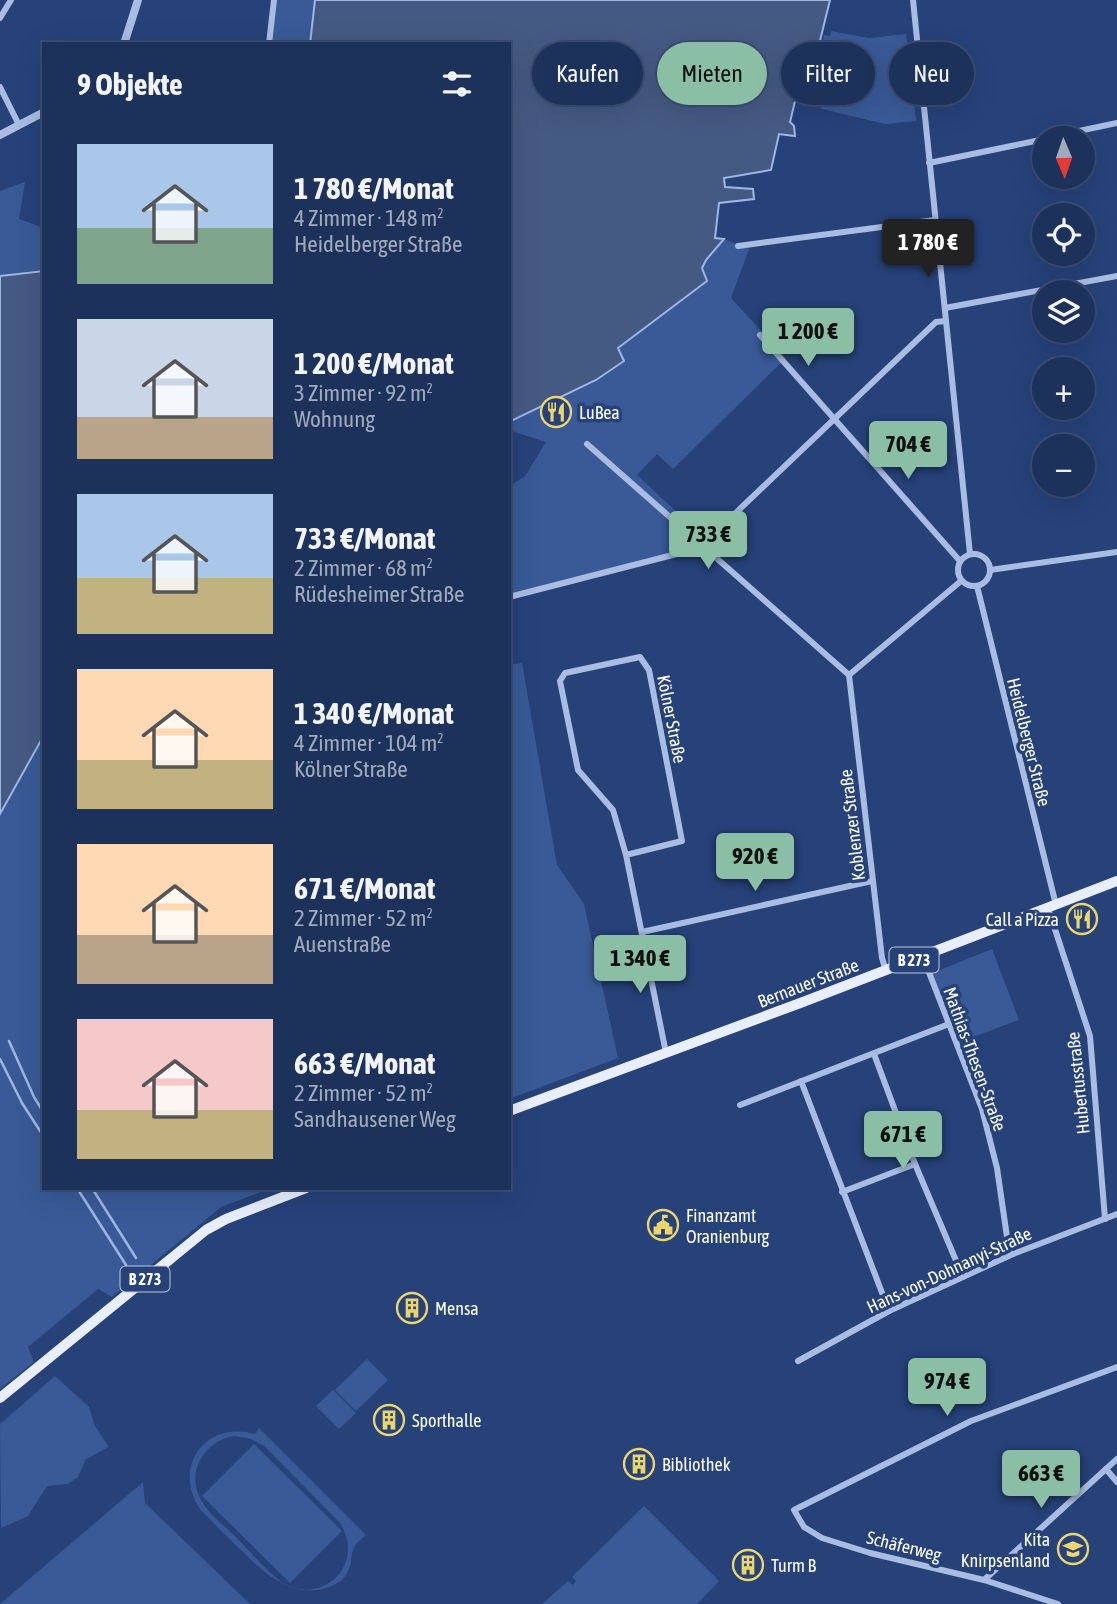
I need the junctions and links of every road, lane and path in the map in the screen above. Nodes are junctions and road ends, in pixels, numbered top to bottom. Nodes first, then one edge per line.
1 (12, 0) edge
2 (138, 0) edge
3 (274, 0) edge
4 (913, 0) edge
5 (0, 18) edge
6 (125, 42) edge
7 (269, 42) edge
8 (0, 87) edge
9 (42, 113) edge
10 (1117, 123) edge
11 (19, 125) junction
12 (1096, 127) edge
13 (0, 135) edge
14 (1032, 141) edge
15 (929, 163) junction
16 (935, 219) junction
17 (738, 246) dead end
18 (1117, 276) edge
19 (945, 309) junction
20 (946, 321) junction
21 (760, 335) dead end
22 (835, 419) junction
23 (587, 444) dead end
24 (701, 546) junction
25 (1117, 552) edge
26 (970, 554) junction
27 (960, 561) junction
28 (990, 570) junction
29 (961, 581) junction
30 (977, 586) junction
31 (511, 596) edge
32 (849, 676) junction
33 (626, 855) junction
34 (872, 881) junction
35 (1117, 881) edge
36 (1052, 906) junction
37 (642, 932) junction
38 (923, 957) junction
39 (886, 971) junction
40 (950, 1024) junction
41 (666, 1052) junction
42 (874, 1054) junction
43 (801, 1081) junction
44 (740, 1105) dead end
45 (511, 1110) edge
46 (915, 1164) junction
47 (301, 1190) edge
48 (842, 1192) junction
49 (1117, 1214) edge
50 (1105, 1219) junction
51 (1013, 1254) junction
52 (963, 1277) junction
53 (889, 1311) junction
54 (798, 1361) dead end
55 (1117, 1367) edge
56 (0, 1398) edge
57 (1117, 1460) edge
58 (1106, 1469) junction
59 (1117, 1482) edge
60 (984, 1580) junction
61 (1058, 1604) edge

1 - 5 street
2 - 6 street
3 - 7 street
4 - 15 street
8 - 11 street
9 - 11 street
10 - 12 street
11 - 13 street
14 - 15 street
15 - 16 street
16 - 17 street
16 - 19 street
18 - 19 street
19 - 20 street
20 - 22 street
20 - 26 street
21 - 22 street
22 - 24 street
22 - 27 street
23 - 24 street
24 - 31 street
24 - 32 street
25 - 28 street
26 - 27 street
26 - 28 street
27 - 29 street
28 - 30 street
29 - 30 street
29 - 32 street
30 - 36 street, Heidelberger Straße
32 - 34 street, Koblenzer Straße
33 - 33 street, Kölner Straße
33 - 37 street, Kölner Straße
34 - 37 street
34 - 39 street, Koblenzer Straße
35 - 36 main road, Bernauer Straße / B 273
36 - 38 main road, Bernauer Straße / B 273
36 - 50 street, Hubertusstraße
37 - 41 street, Kölner Straße
38 - 39 main road, Bernauer Straße / B 273
38 - 40 street, Mathias-Thesen-Straße
39 - 41 main road, Bernauer Straße / B 273
40 - 42 street
40 - 51 street, Mathias-Thesen-Straße
41 - 45 main road, Bernauer Straße / B 273
42 - 43 street
42 - 46 street
43 - 44 street
43 - 48 street
46 - 48 street
46 - 52 street
47 - 56 main road, B 273
48 - 53 street
49 - 50 street, Hans-von-Dohnanyi-Straße
50 - 51 street, Hans-von-Dohnanyi-Straße
51 - 52 street, Hans-von-Dohnanyi-Straße
52 - 53 street, Hans-von-Dohnanyi-Straße
53 - 54 street, Hans-von-Dohnanyi-Straße
55 - 60 street, Schäferweg
57 - 58 street
58 - 59 street
58 - 60 street
60 - 61 street, Schäferweg

